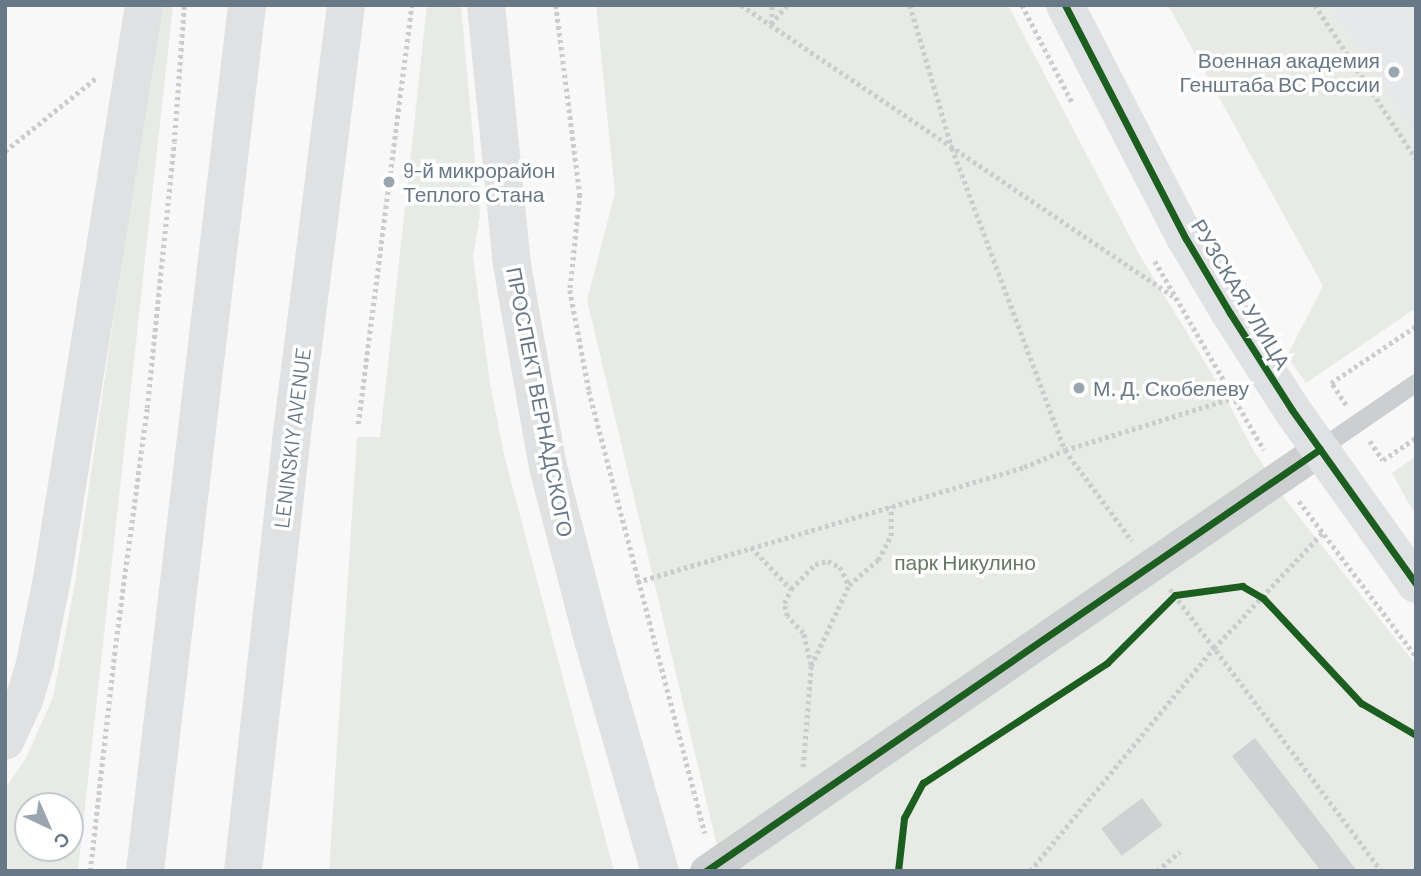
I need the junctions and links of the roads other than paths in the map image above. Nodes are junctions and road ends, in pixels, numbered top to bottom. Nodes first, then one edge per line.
1 (144, 5) edge
2 (247, 5) edge
3 (346, 5) edge
4 (486, 5) edge
5 (1065, 5) edge
6 (1416, 383) edge
7 (1320, 449) junction
8 (1416, 584) edge
9 (5, 741) edge
10 (710, 868) edge
11 (145, 871) edge
12 (243, 871) edge
13 (660, 871) edge

1 - 9 main road
2 - 11 main road
3 - 12 main road, LENINSKIY AVENUE
4 - 13 main road, ПРОСПЕКТ ВЕРНАДСКОГО
5 - 7 main road, РУЗСКАЯ УЛИЦА
6 - 7 lane
7 - 8 main road, РУЗСКАЯ УЛИЦА
7 - 10 street

